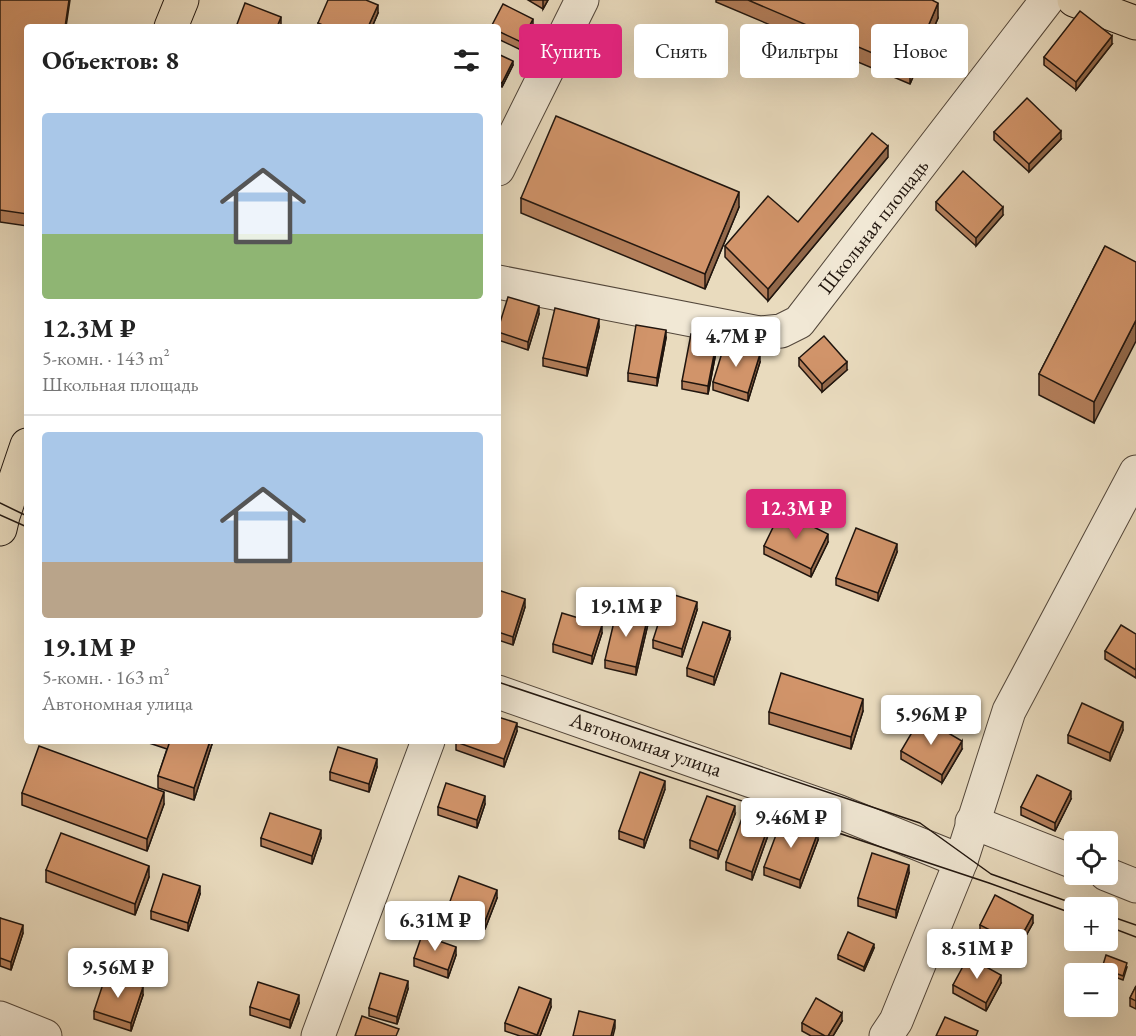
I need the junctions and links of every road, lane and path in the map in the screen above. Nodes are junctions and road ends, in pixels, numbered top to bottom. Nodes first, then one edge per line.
1 (182, 0) edge
2 (582, 0) edge
3 (1047, 0) edge
4 (1074, 0) edge
5 (172, 24) edge
6 (1136, 24) edge
7 (501, 163) edge
8 (501, 283) edge
9 (24, 454) edge
10 (1136, 472) edge
11 (0, 529) edge
12 (501, 693) edge
13 (427, 744) edge
14 (972, 822) junction
15 (1064, 858) edge
16 (961, 861) junction
17 (1118, 879) edge
18 (1136, 886) edge
19 (0, 1018) edge
20 (45, 1036) edge
21 (318, 1036) edge
22 (886, 1036) edge

1 - 5 main road
2 - 7 street
3 - 8 street, Школьная площадь
4 - 6 main road
9 - 11 main road
10 - 14 street
12 - 16 street, Автономная улица
13 - 21 street
14 - 15 street
14 - 16 street
16 - 22 street
17 - 18 street
19 - 20 street

